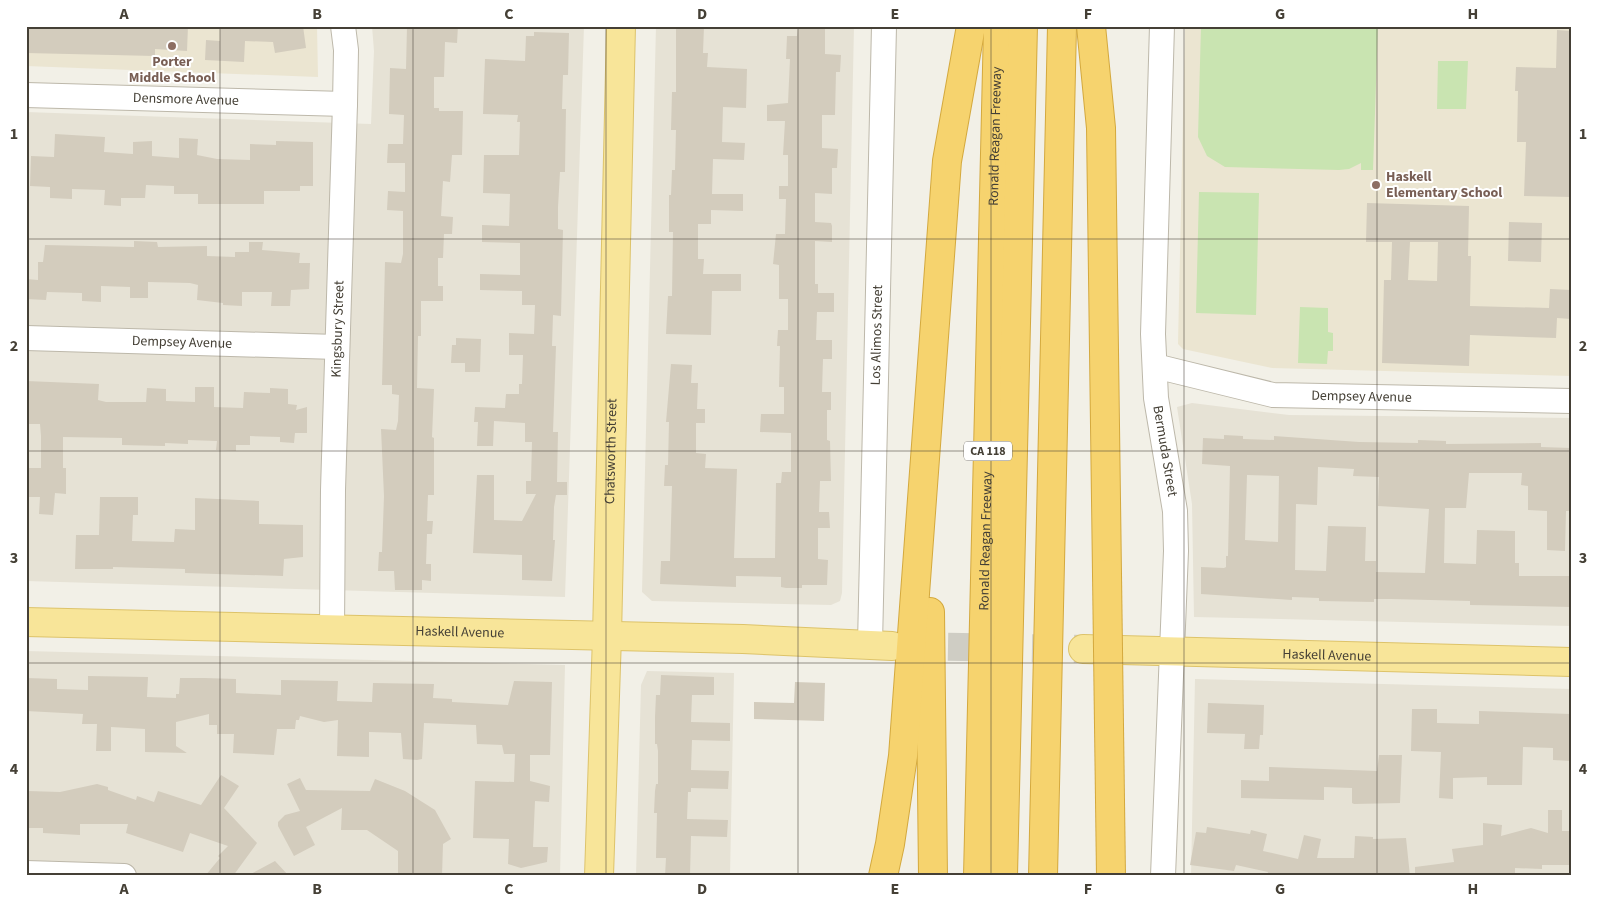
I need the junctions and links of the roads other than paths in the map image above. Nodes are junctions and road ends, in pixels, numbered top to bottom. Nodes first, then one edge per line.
1 (343, 26) edge
2 (621, 26) edge
3 (884, 26) edge
4 (971, 26) edge
5 (998, 26) edge
6 (1023, 26) edge
7 (1062, 26) edge
8 (1091, 26) edge
9 (1162, 26) edge
10 (26, 95) edge
11 (345, 104) junction
12 (26, 338) edge
13 (337, 347) junction
14 (1155, 366) junction
15 (1571, 401) edge
16 (928, 408) junction
17 (26, 622) edge
18 (332, 631) junction
19 (607, 636) junction
20 (881, 645) joint
21 (1083, 649) tunnel mouth
22 (1173, 651) junction
23 (1571, 662) edge
24 (1046, 792) junction
25 (26, 873) edge
26 (124, 876) edge
27 (599, 876) edge
28 (883, 876) edge
29 (932, 876) edge
30 (978, 876) edge
31 (1003, 876) edge
32 (1043, 876) edge
33 (1052, 876) edge
34 (1111, 876) edge
35 (1163, 876) edge

1 - 11 street, Kingsbury Street
2 - 19 main road, Chatsworth Street
3 - 20 street, Los Alimos Street
4 - 16 highway
5 - 30 highway, Ronald Reagan Freeway / CA 118
6 - 31 highway, CA 118
7 - 24 highway
8 - 34 highway, bridge
9 - 14 street, Bermuda Street
10 - 11 street, Densmore Avenue
11 - 13 street, Kingsbury Street
12 - 13 street, Dempsey Avenue
13 - 18 street, Kingsbury Street
14 - 15 street, Dempsey Avenue
14 - 22 street, Bermuda Street
16 - 28 highway
16 - 29 highway
17 - 18 main road, Haskell Avenue
18 - 19 main road, Haskell Avenue
19 - 20 main road, Haskell Avenue
19 - 27 main road, Chatsworth Street
21 - 22 main road, Haskell Avenue
22 - 23 main road, Haskell Avenue
22 - 35 street, Bermuda Street
24 - 32 highway
24 - 33 highway
25 - 26 street

